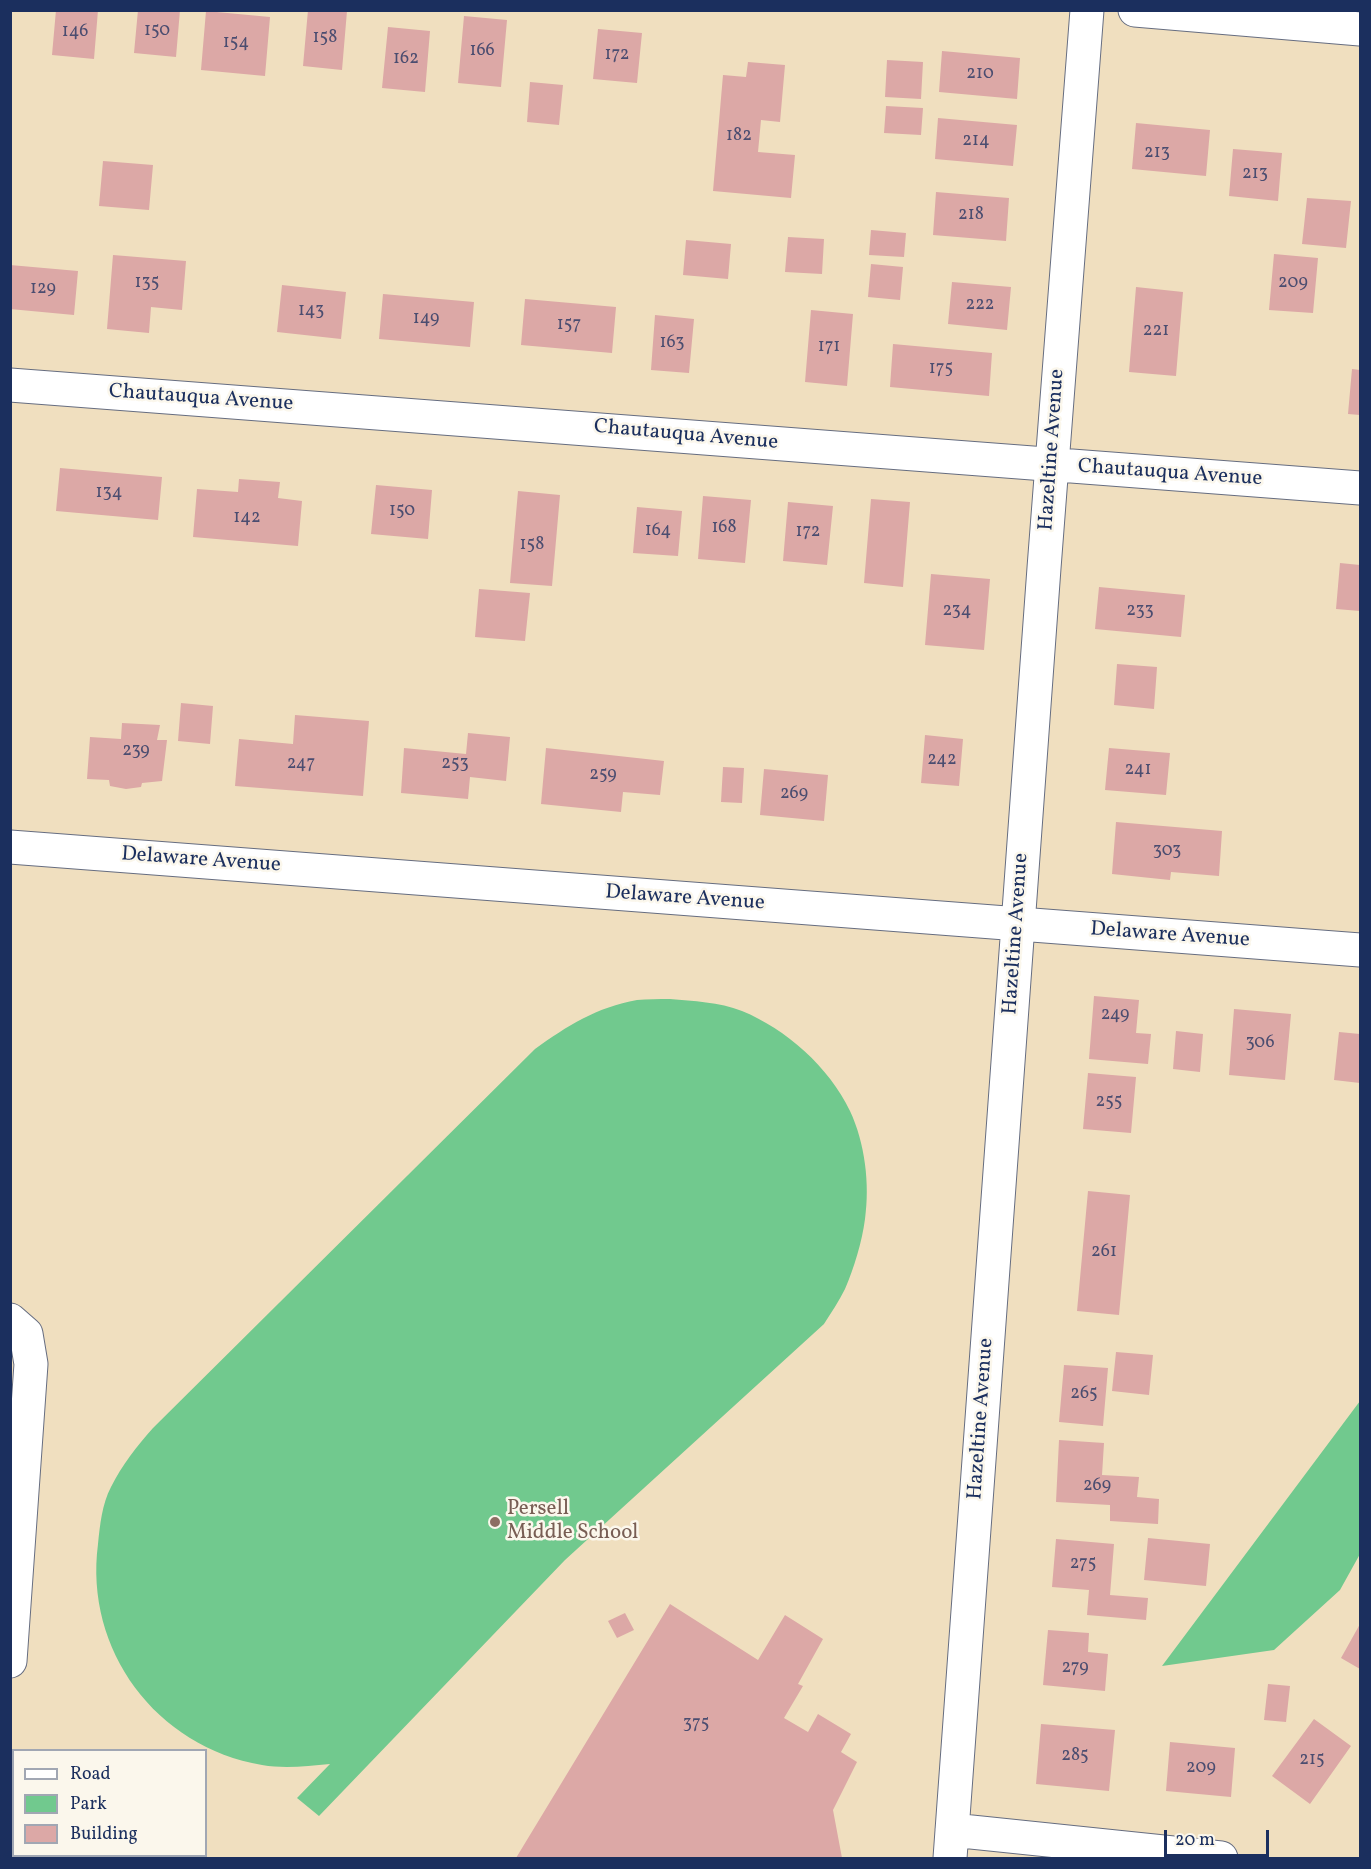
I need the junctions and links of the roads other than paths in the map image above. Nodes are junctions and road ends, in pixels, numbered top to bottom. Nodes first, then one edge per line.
1 (1087, 10) edge
2 (1135, 10) edge
3 (1360, 29) edge
4 (10, 385) edge
5 (1051, 465) junction
6 (1360, 488) edge
7 (10, 847) edge
8 (1018, 925) junction
9 (1360, 950) edge
10 (18, 1327) edge
11 (10, 1661) edge
12 (951, 1844) edge
13 (1221, 1858) edge

1 - 5 street, Hazeltine Avenue
2 - 3 street
4 - 5 street, Chautauqua Avenue
5 - 6 street, Chautauqua Avenue
5 - 8 street, Hazeltine Avenue
7 - 8 street, Delaware Avenue
8 - 9 street, Delaware Avenue
8 - 12 street, Hazeltine Avenue
10 - 11 street
12 - 13 street

